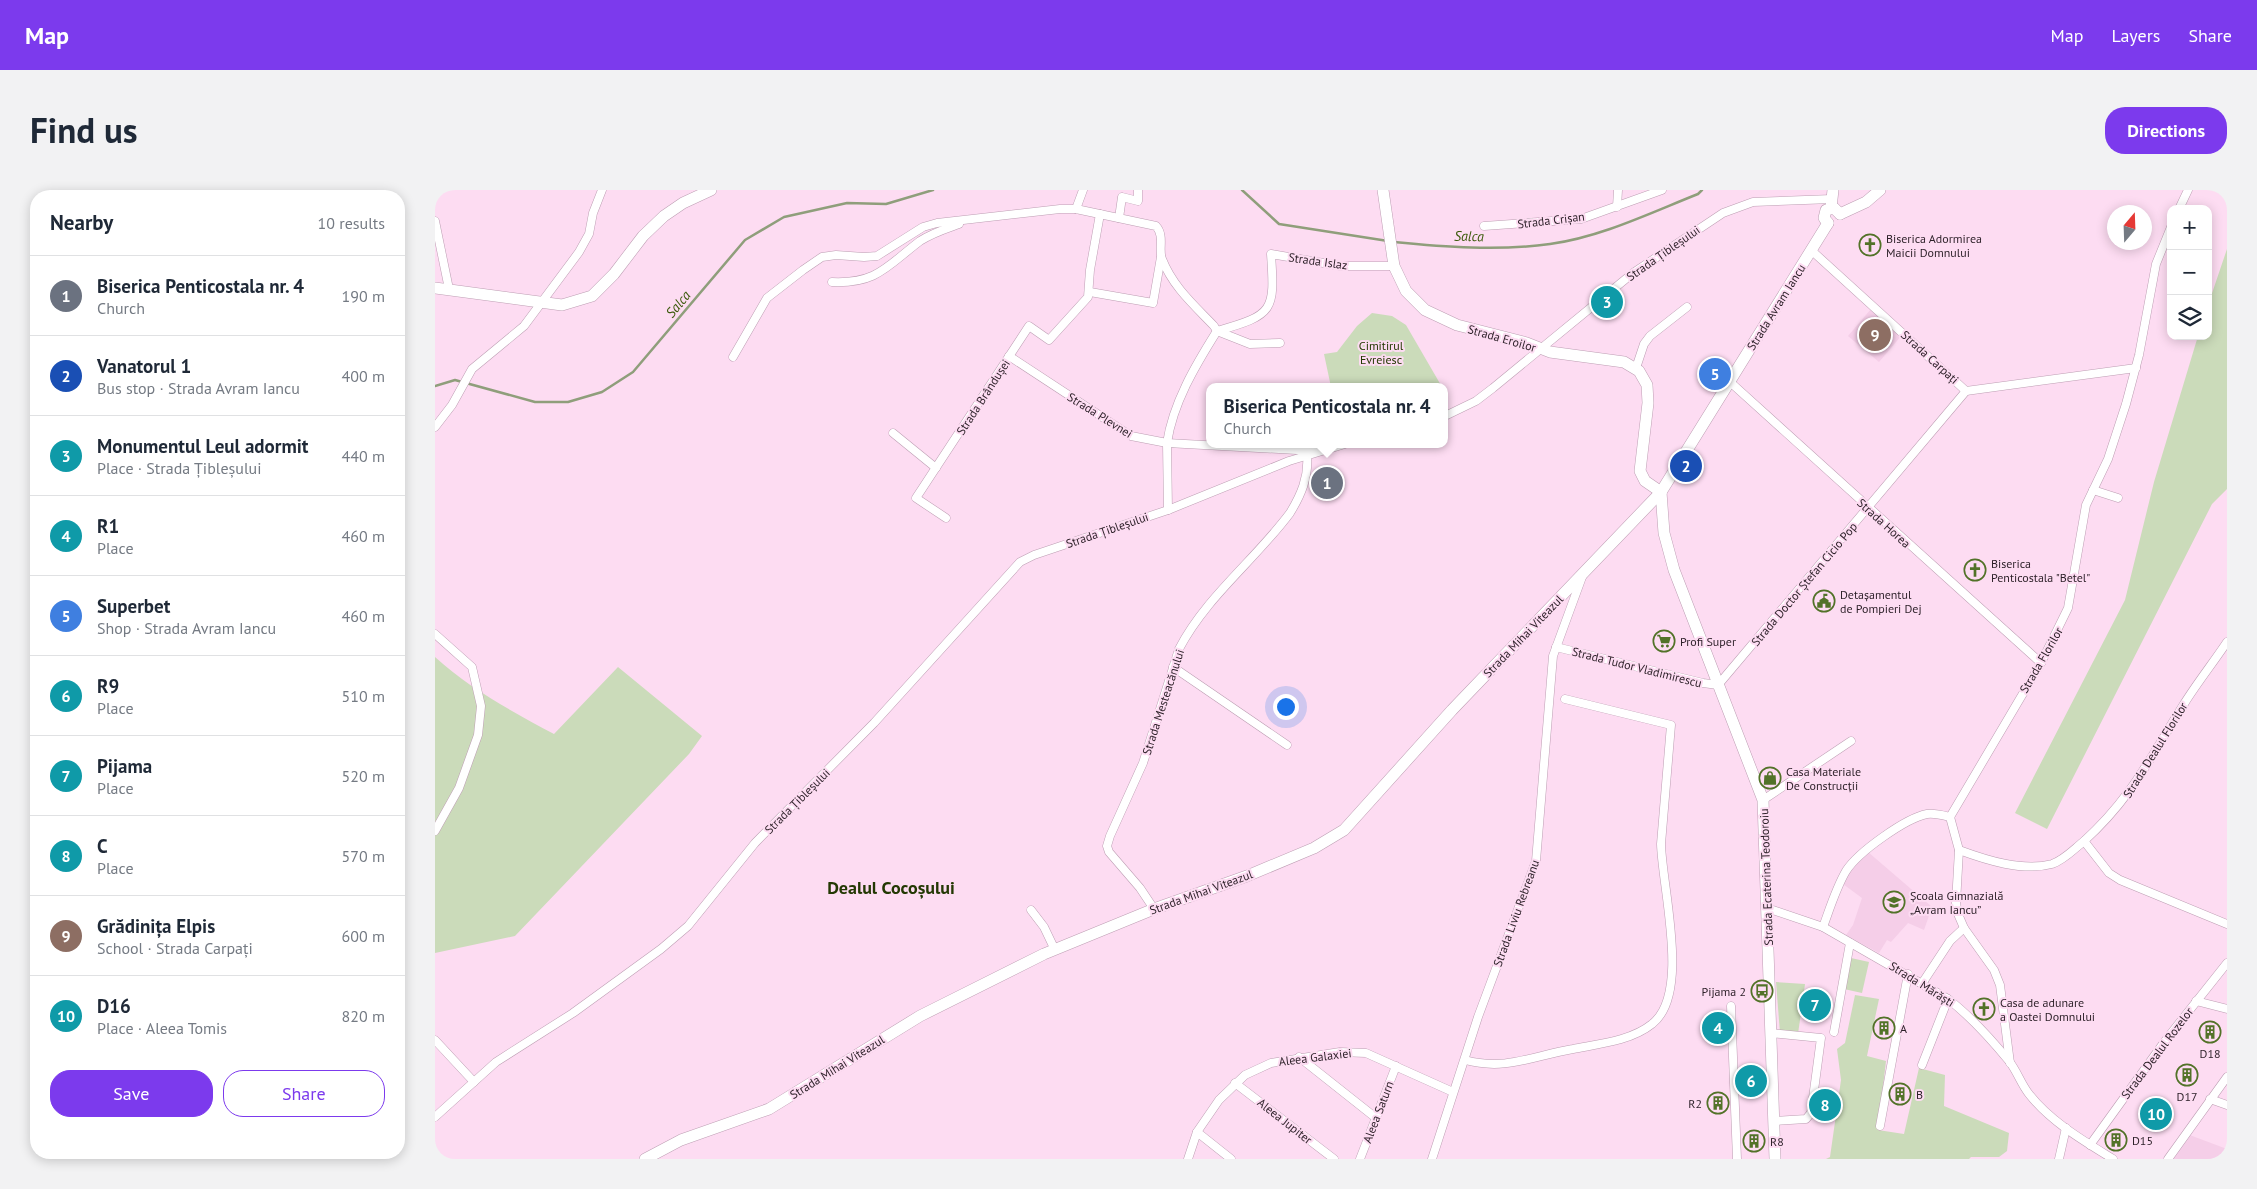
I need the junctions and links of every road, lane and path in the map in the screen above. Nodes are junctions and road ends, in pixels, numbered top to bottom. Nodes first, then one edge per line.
1 (602, 190) edge
2 (711, 190) edge
3 (1138, 190) edge
4 (1383, 190) edge
5 (1617, 190) edge
6 (1663, 190) edge
7 (1881, 190) edge
8 (2187, 190) edge
9 (1081, 193) edge
10 (1834, 203) edge
11 (2181, 205) edge
12 (1617, 207) junction
13 (1076, 209) junction
14 (1100, 214) junction
15 (1119, 218) junction
16 (970, 220) junction
17 (435, 221) edge
18 (1484, 226) dead end
19 (2167, 237) edge
20 (1811, 250) junction
21 (1161, 257) junction
22 (1394, 266) junction
23 (832, 282) dead end
24 (435, 288) edge
25 (449, 289) junction
26 (1090, 292) junction
27 (542, 303) junction
28 (1687, 307) dead end
29 (1217, 331) junction
30 (1280, 343) dead end
31 (1542, 349) junction
32 (733, 356) dead end
33 (1009, 356) junction
34 (1636, 368) junction
35 (2136, 368) junction
36 (1729, 381) junction
37 (1966, 391) junction
38 (1448, 414) edge
39 (435, 427) edge
40 (893, 433) dead end
41 (1167, 443) junction
42 (1206, 445) edge
43 (1263, 448) edge
44 (1331, 448) edge
45 (1320, 451) junction
46 (1307, 455) junction
47 (936, 468) junction
48 (2093, 490) junction
49 (1661, 492) junction
50 (2118, 498) dead end
51 (1868, 508) junction
52 (1167, 510) junction
53 (945, 518) dead end
54 (1584, 573) junction
55 (435, 634) edge
56 (2227, 642) edge
57 (1556, 647) junction
58 (2041, 663) junction
59 (1173, 667) junction
60 (1718, 685) junction
61 (1565, 699) dead end
62 (1851, 741) dead end
63 (1287, 745) dead end
64 (1763, 800) junction
65 (1950, 817) junction
66 (435, 831) edge
67 (2084, 841) junction
68 (1959, 850) junction
69 (1767, 908) junction
70 (1154, 909) junction
71 (1031, 910) dead end
72 (2227, 924) edge
73 (1823, 927) junction
74 (1964, 928) junction
75 (1850, 943) junction
76 (1055, 950) junction
77 (2227, 963) edge
78 (1908, 974) junction
79 (1923, 982) junction
80 (1948, 999) junction
81 (2196, 1001) junction
82 (1731, 1006) dead end
83 (2227, 1009) edge
84 (1834, 1032) dead end
85 (1771, 1033) junction
86 (435, 1040) edge
87 (1299, 1057) junction
88 (1465, 1060) junction
89 (2011, 1063) junction
90 (1922, 1065) dead end
91 (1397, 1066) junction
92 (2227, 1077) edge
93 (474, 1082) junction
94 (1235, 1083) junction
95 (1453, 1092) junction
96 (2211, 1099) junction
97 (2227, 1105) edge
98 (435, 1117) edge
99 (1376, 1118) junction
100 (1774, 1121) junction
101 (1880, 1126) dead end
102 (2066, 1128) junction
103 (1197, 1132) junction
104 (2090, 1145) junction
105 (645, 1159) edge
106 (1188, 1159) edge
107 (1231, 1159) edge
108 (1334, 1159) edge
109 (1360, 1159) edge
110 (1432, 1159) edge
111 (1737, 1159) edge
112 (1775, 1159) edge
113 (2059, 1159) edge
114 (2113, 1159) edge
115 (2168, 1159) edge

1 - 27 street
2 - 27 main road
3 - 15 street
4 - 22 main road, Strada Eroilor
5 - 12 street
6 - 12 street, Strada Crișan
7 - 10 main road
8 - 11 street
9 - 13 street
10 - 20 main road, Strada Avram Iancu
10 - 31 street, Strada Țibleșului
12 - 18 street, Strada Crișan
13 - 14 street
13 - 16 street
14 - 15 street
14 - 26 street
15 - 21 street
16 - 23 street
16 - 32 street
17 - 25 street
19 - 35 street, Strada Florilor
20 - 36 main road, Strada Avram Iancu
20 - 37 street, Strada Carpați
21 - 26 street
21 - 29 street
22 - 29 street, Strada Islaz
22 - 31 main road, Strada Eroilor
24 - 25 main road
25 - 27 main road
26 - 33 street, Strada Brândușei
27 - 39 street
28 - 34 street
29 - 30 street
29 - 41 street
31 - 34 main road, Strada Eroilor
31 - 38 street, Strada Țibleșului
33 - 41 street, Strada Plevnei
33 - 47 street, Strada Brândușei
34 - 49 main road
35 - 37 street, Strada Carpați
35 - 48 street, Strada Florilor
36 - 49 main road, Strada Avram Iancu
36 - 51 street, Strada Horea
37 - 51 street, Strada Doctor Ștefan Cicio Pop
40 - 47 street
41 - 42 street, Strada Țibleșului
41 - 52 street
43 - 45 street, Strada Țibleșului
44 - 45 street, Strada Țibleșului
45 - 46 street, Strada Țibleșului
46 - 52 street, Strada Țibleșului
46 - 59 street, Strada Mesteacănului
47 - 53 street, Strada Brândușei
48 - 50 street
48 - 58 street, Strada Florilor
49 - 54 main road, Strada Mihai Viteazul
49 - 60 main road, Strada Ecaterina Teodoroiu
51 - 58 street, Strada Horea
51 - 60 street, Strada Doctor Ștefan Cicio Pop
52 - 93 street, Strada Țibleșului
54 - 57 street, Strada Liviu Rebreanu
54 - 70 main road, Strada Mihai Viteazul
55 - 66 street
56 - 67 street, Strada Dealul Florilor
57 - 60 street, Strada Tudor Vladimirescu
57 - 88 street, Strada Liviu Rebreanu
58 - 65 street, Strada Florilor
59 - 63 street
59 - 70 street, Strada Mesteacănului
60 - 64 main road, Strada Ecaterina Teodoroiu
61 - 88 street
62 - 64 street
64 - 69 main road, Strada Ecaterina Teodoroiu
65 - 68 street
65 - 73 street
67 - 68 street, Strada Dealul Florilor
67 - 72 street
68 - 74 street
69 - 73 street, Strada Mărăști
69 - 85 main road, Strada Ecaterina Teodoroiu
70 - 76 main road, Strada Mihai Viteazul
71 - 76 street
73 - 75 street, Strada Mărăști
74 - 79 street
74 - 89 street
75 - 78 street, Strada Mărăști
75 - 84 street
76 - 105 main road, Strada Mihai Viteazul
77 - 81 street, Strada Dealul Rozelor
78 - 79 street, Strada Mărăști
78 - 101 street
79 - 80 street, Strada Mărăști
80 - 89 street, Strada Mărăști
80 - 90 street
81 - 83 street
81 - 104 street, Strada Dealul Rozelor
82 - 111 street
85 - 100 main road, Strada Ecaterina Teodoroiu
85 - 100 street
86 - 93 street
87 - 91 street, Aleea Galaxiei
87 - 94 street, Aleea Galaxiei
87 - 99 street
88 - 95 street, Strada Liviu Rebreanu
89 - 102 street, Strada Mărăști
91 - 95 street, Aleea Galaxiei
91 - 99 street, Aleea Saturn
92 - 96 street
93 - 98 street, Strada Țibleșului
94 - 103 street, Aleea Galaxiei
94 - 108 street, Aleea Jupiter
95 - 110 street, Strada Liviu Rebreanu
96 - 97 street
96 - 115 street
99 - 109 street, Aleea Saturn
100 - 112 main road, Strada Ecaterina Teodoroiu
102 - 104 street, Strada Mărăști
102 - 113 street
103 - 106 street, Aleea Galaxiei
103 - 107 street
104 - 114 street, Strada Mărăști

